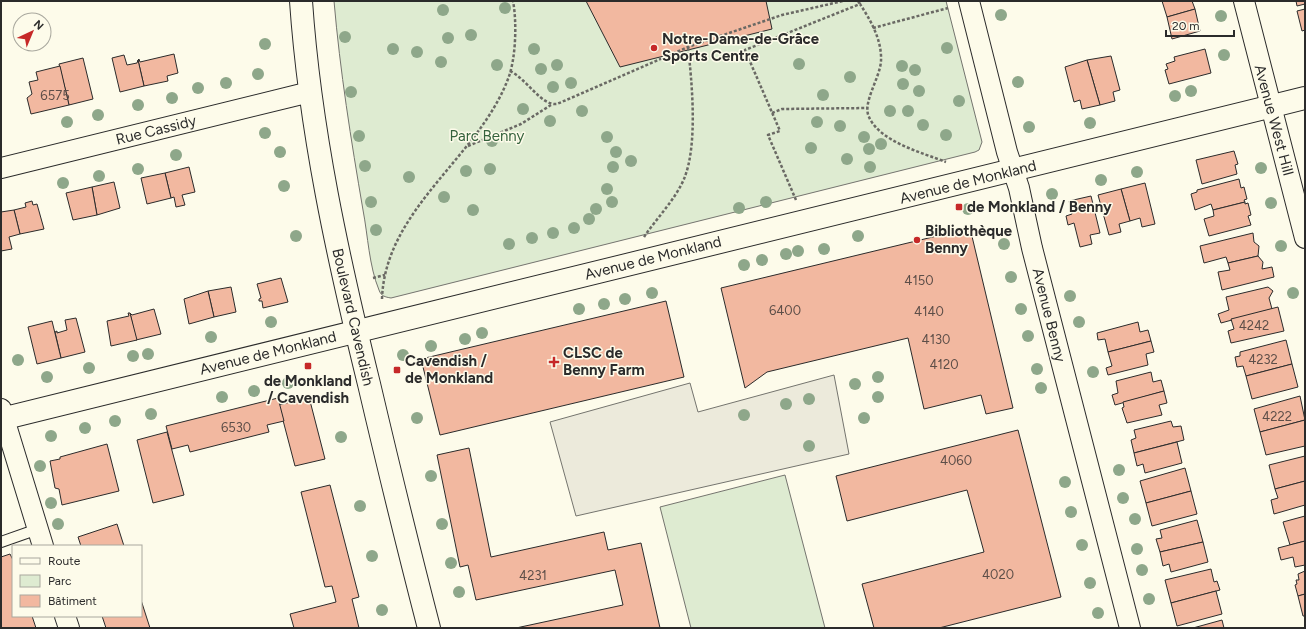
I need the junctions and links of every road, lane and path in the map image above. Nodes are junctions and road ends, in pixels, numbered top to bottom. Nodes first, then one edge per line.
1 (301, 1) edge
2 (513, 1) edge
3 (843, 1) edge
4 (858, 1) edge
5 (1244, 1) edge
6 (860, 4) junction
7 (961, 4) edge
8 (873, 28) junction
9 (688, 47) junction
10 (510, 72) junction
11 (310, 92) junction
12 (1305, 98) edge
13 (551, 105) junction
14 (1271, 106) junction
15 (867, 108) junction
16 (772, 113) junction
17 (467, 146) junction
18 (949, 163) dead end
19 (1, 168) edge
20 (1013, 171) junction
21 (796, 201) dead end
22 (643, 238) dead end
23 (1305, 238) edge
24 (385, 275) junction
25 (373, 278) dead end
26 (382, 299) dead end
27 (356, 331) junction
28 (2, 415) edge
29 (41, 538) edge
30 (1, 542) edge
31 (66, 617) edge
32 (69, 628) edge
33 (428, 628) edge
34 (1130, 628) edge

1 - 11 street, Boulevard Cavendish
2 - 10 path
3 - 9 path
4 - 6 path
5 - 14 street, Avenue West Hill
6 - 8 path
6 - 16 path
7 - 8 path
7 - 20 street, Avenue Benny
8 - 15 path
9 - 13 path
9 - 22 path
10 - 13 path
10 - 17 path
11 - 19 street, Rue Cassidy
11 - 27 street, Boulevard Cavendish
12 - 14 street, Avenue de Monkland
13 - 17 path
14 - 20 street, Avenue de Monkland
14 - 23 street, Avenue West Hill
15 - 16 path
15 - 18 path
16 - 21 path
17 - 24 path
20 - 27 street, Avenue de Monkland
20 - 34 street, Avenue Benny
24 - 25 path
24 - 26 path
27 - 28 street, Avenue de Monkland
27 - 33 street, Boulevard Cavendish
28 - 29 street
29 - 30 lane
31 - 32 street

